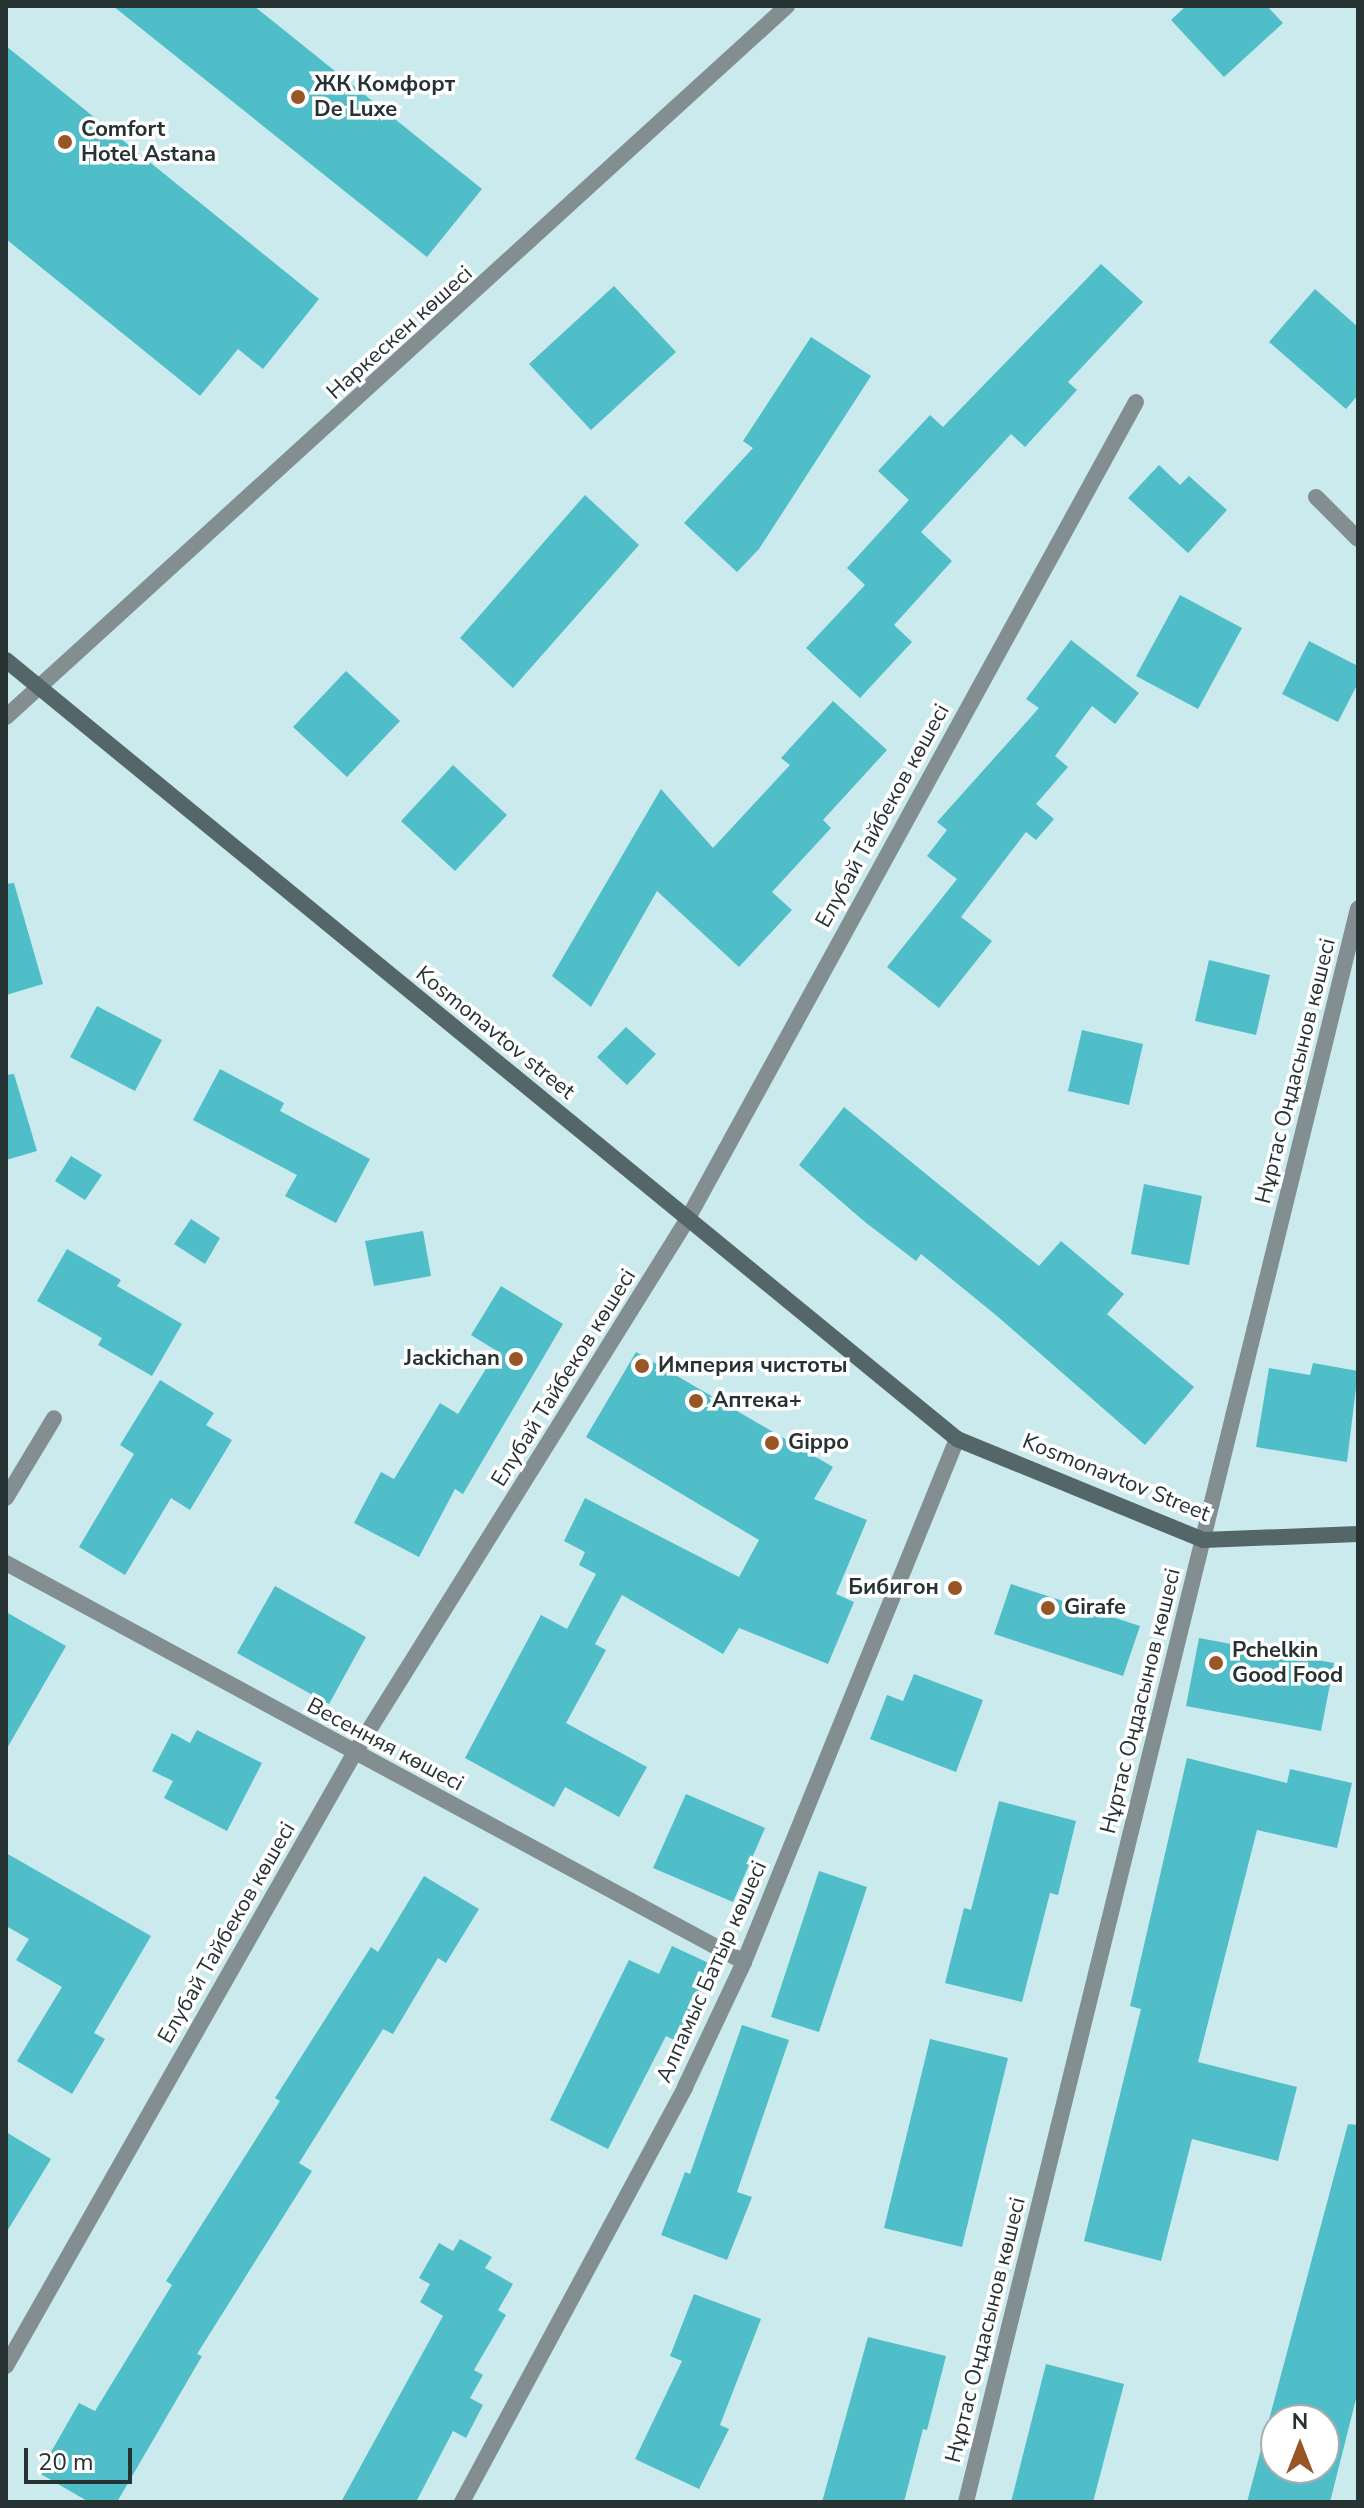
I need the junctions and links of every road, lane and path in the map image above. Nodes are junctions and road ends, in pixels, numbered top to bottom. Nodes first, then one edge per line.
1 (787, 6) edge
2 (1136, 402) dead end
3 (1316, 497) dead end
4 (1358, 539) edge
5 (6, 660) edge
6 (36, 685) junction
7 (6, 717) edge
8 (1358, 909) edge
9 (687, 1220) junction
10 (54, 1418) dead end
11 (957, 1439) junction
12 (6, 1498) edge
13 (1358, 1534) edge
14 (1203, 1540) junction
15 (6, 1563) edge
16 (354, 1754) junction
17 (744, 1962) junction
18 (6, 2366) edge
19 (462, 2502) edge
20 (966, 2502) edge

1 - 6 street, Наркескен көшесі
2 - 9 street, Елубай Тайбеков көшесі
3 - 4 street
5 - 6 street, Kosmonavtov street
6 - 7 street, Наркескен көшесі
6 - 9 street, Kosmonavtov street
8 - 14 street, Нұртас Оңдасынов көшесі
9 - 11 street, Kosmonavtov street
9 - 16 street, Елубай Тайбеков көшесі
10 - 12 street
11 - 14 street, Kosmonavtov Street
11 - 17 street, Алпамыс Батыр көшесі
13 - 14 street, Kosmonavtov Street
14 - 20 street, Нұртас Оңдасынов көшесі
15 - 16 street, Весенняя көшесі
16 - 17 street, Весенняя көшесі
16 - 18 street, Елубай Тайбеков көшесі
17 - 19 street, Алпамыс Батыр көшесі

